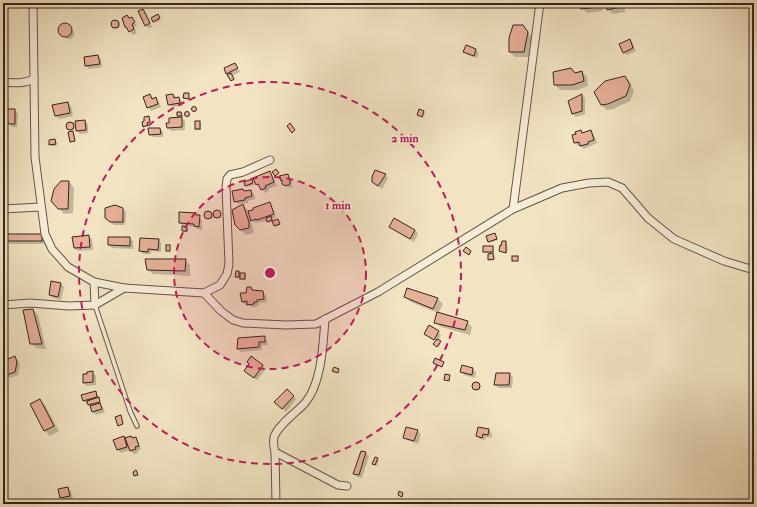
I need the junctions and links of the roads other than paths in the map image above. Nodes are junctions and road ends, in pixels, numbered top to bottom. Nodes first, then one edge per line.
1 (33, 3) edge
2 (540, 3) edge
3 (34, 79) junction
4 (3, 82) edge
5 (270, 160) dead end
6 (42, 207) junction
7 (3, 209) edge
8 (513, 209) junction
9 (754, 270) edge
10 (94, 282) junction
11 (124, 288) junction
12 (204, 293) junction
13 (3, 305) edge
14 (95, 305) junction
15 (325, 319) junction
16 (137, 426) dead end
17 (275, 452) junction
18 (347, 486) dead end
19 (276, 504) edge

1 - 3 street
2 - 8 street
3 - 4 street
3 - 6 street
5 - 12 street
6 - 7 street
6 - 10 street
8 - 9 street
8 - 15 street
10 - 11 street
10 - 14 street
11 - 12 street
11 - 14 street
12 - 15 street
13 - 14 street
14 - 16 lane
15 - 17 street
17 - 18 street
17 - 19 street

